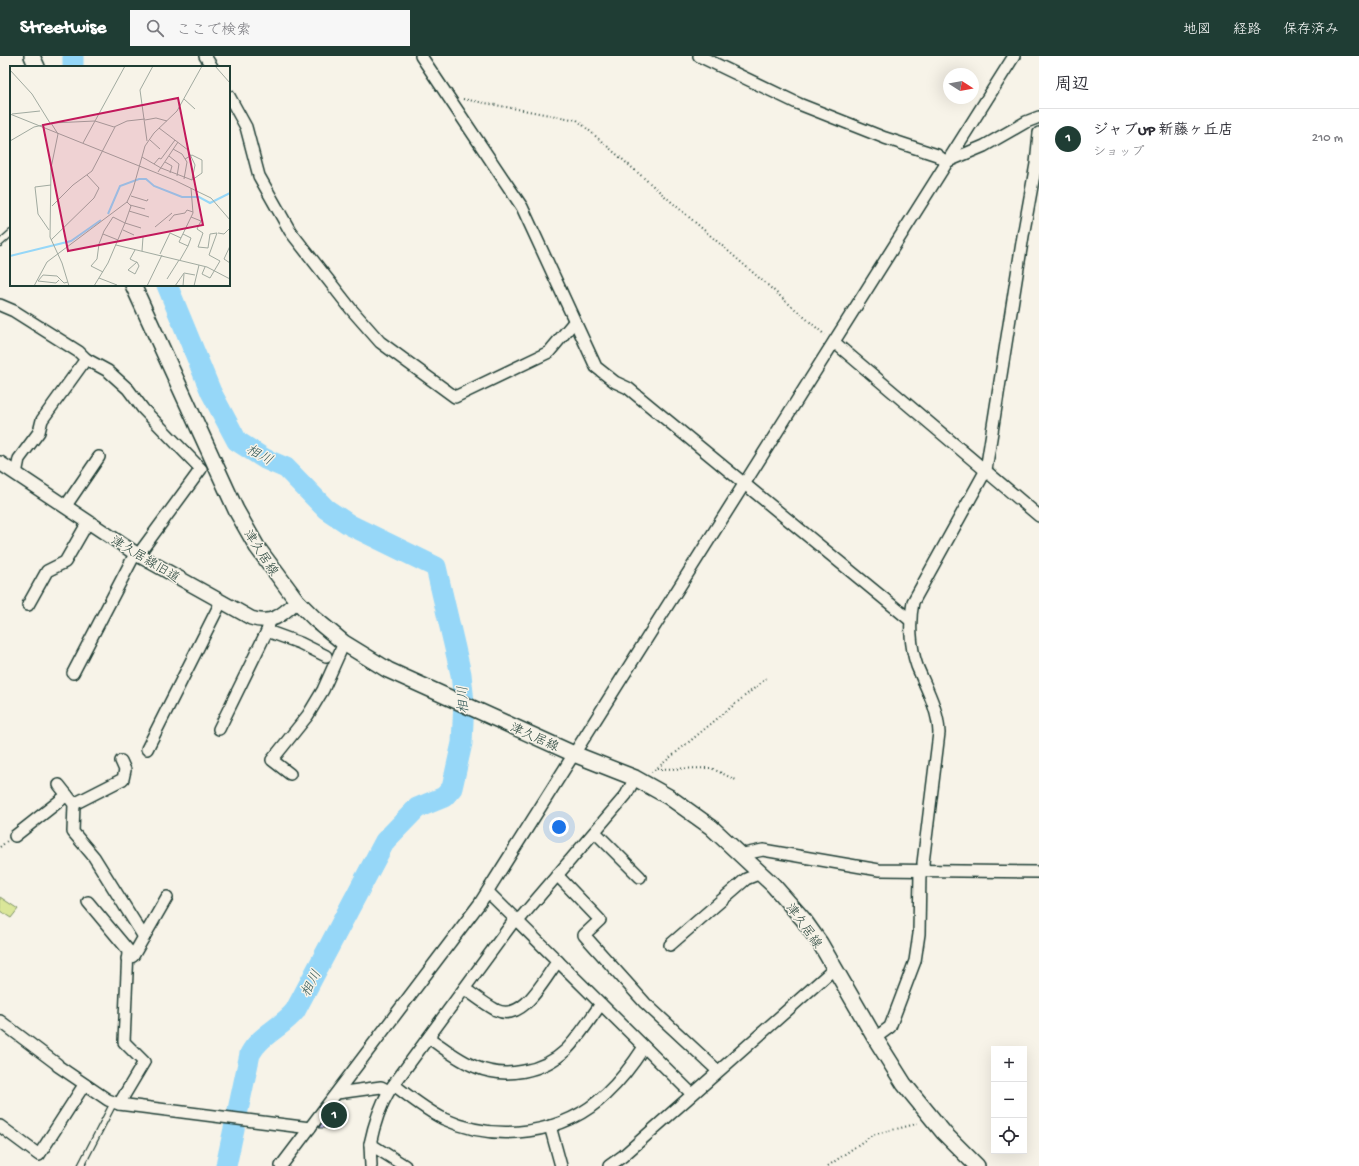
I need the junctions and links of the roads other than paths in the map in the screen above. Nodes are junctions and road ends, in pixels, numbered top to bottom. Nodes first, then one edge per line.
1 (32, 56) edge
2 (205, 56) edge
3 (421, 56) edge
4 (699, 56) edge
5 (1014, 56) edge
6 (37, 66) edge
7 (211, 66) edge
8 (230, 98) edge
9 (1039, 117) edge
10 (1039, 133) edge
11 (946, 162) junction
12 (10, 234) edge
13 (0, 243) edge
14 (132, 286) edge
15 (0, 305) edge
16 (574, 322) junction
17 (834, 342) junction
18 (86, 359) junction
19 (99, 457) dead end
20 (0, 463) edge
21 (208, 466) junction
22 (986, 470) junction
23 (16, 474) junction
24 (744, 483) junction
25 (65, 507) junction
26 (1039, 516) edge
27 (88, 522) junction
28 (137, 555) junction
29 (297, 601) junction
30 (221, 602) junction
31 (28, 604) dead end
32 (910, 620) junction
33 (269, 626) junction
34 (344, 643) junction
35 (326, 656) dead end
36 (72, 673) dead end
37 (219, 729) dead end
38 (147, 749) dead end
39 (574, 754) junction
40 (120, 761) dead end
41 (290, 774) dead end
42 (635, 778) junction
43 (59, 785) dead end
44 (67, 795) junction
45 (74, 804) junction
46 (595, 832) junction
47 (15, 836) dead end
48 (739, 855) junction
49 (922, 870) junction
50 (1039, 872) edge
51 (761, 873) junction
52 (557, 876) junction
53 (640, 877) dead end
54 (488, 892) junction
55 (167, 897) dead end
56 (88, 902) dead end
57 (517, 920) junction
58 (144, 937) junction
59 (670, 945) dead end
60 (127, 959) junction
61 (558, 961) junction
62 (835, 968) junction
63 (465, 989) junction
64 (601, 1004) junction
65 (0, 1021) edge
66 (430, 1038) junction
67 (875, 1038) junction
68 (644, 1047) junction
69 (718, 1071) junction
70 (84, 1085) junction
71 (391, 1088) junction
72 (337, 1093) junction
73 (692, 1094) junction
74 (117, 1103) junction
75 (0, 1126) edge
76 (550, 1126) junction
77 (310, 1128) junction
78 (370, 1144) junction
79 (81, 1166) edge
80 (281, 1166) edge
81 (371, 1166) edge
82 (405, 1166) edge
83 (562, 1166) edge
84 (609, 1166) edge
85 (977, 1166) edge

1 - 6 main road
2 - 7 street
3 - 16 street
4 - 11 street
5 - 11 street
8 - 16 street
9 - 11 street
10 - 22 street
11 - 17 street
12 - 13 lane
14 - 21 main road, 津久居線
15 - 18 street
16 - 24 street
17 - 22 street
17 - 24 street
18 - 21 street
18 - 23 street
19 - 25 street
20 - 23 street, 津久居線旧道
21 - 28 street
21 - 29 main road, 津久居線
22 - 26 street
22 - 32 street
23 - 25 street, 津久居線旧道
24 - 32 street
24 - 39 street
25 - 27 street, 津久居線旧道
27 - 28 street, 津久居線旧道
27 - 31 street
28 - 30 street, 津久居線旧道
28 - 36 street
29 - 33 street
29 - 34 main road, 津久居線
30 - 33 street, 津久居線旧道
30 - 38 street
32 - 49 street
33 - 35 street
33 - 37 street
34 - 39 main road, 津久居線
34 - 41 street
39 - 42 main road, 津久居線
39 - 54 street
40 - 45 street
42 - 46 street
42 - 48 main road, 津久居線
43 - 44 street
44 - 45 street
44 - 47 street
45 - 58 street
46 - 52 street
46 - 53 street
48 - 49 street
48 - 51 main road, 津久居線
49 - 50 street
49 - 67 street
51 - 59 street
51 - 62 main road, 津久居線
52 - 57 street
52 - 69 street
54 - 57 street
54 - 72 street
55 - 58 street
56 - 60 street
57 - 61 street
57 - 63 street
58 - 60 street
60 - 74 street
61 - 63 street
61 - 64 street
62 - 67 main road, 津久居線
62 - 69 street
63 - 66 street
64 - 66 street
64 - 68 street
65 - 70 street
66 - 71 street
67 - 85 main road, 津久居線
68 - 73 street
68 - 76 street
69 - 73 street
70 - 74 street
70 - 75 street
71 - 72 street
71 - 76 street
71 - 78 street
72 - 77 street
73 - 84 street
74 - 77 street
74 - 79 lane
76 - 83 street
77 - 80 street
78 - 81 street
78 - 82 street

